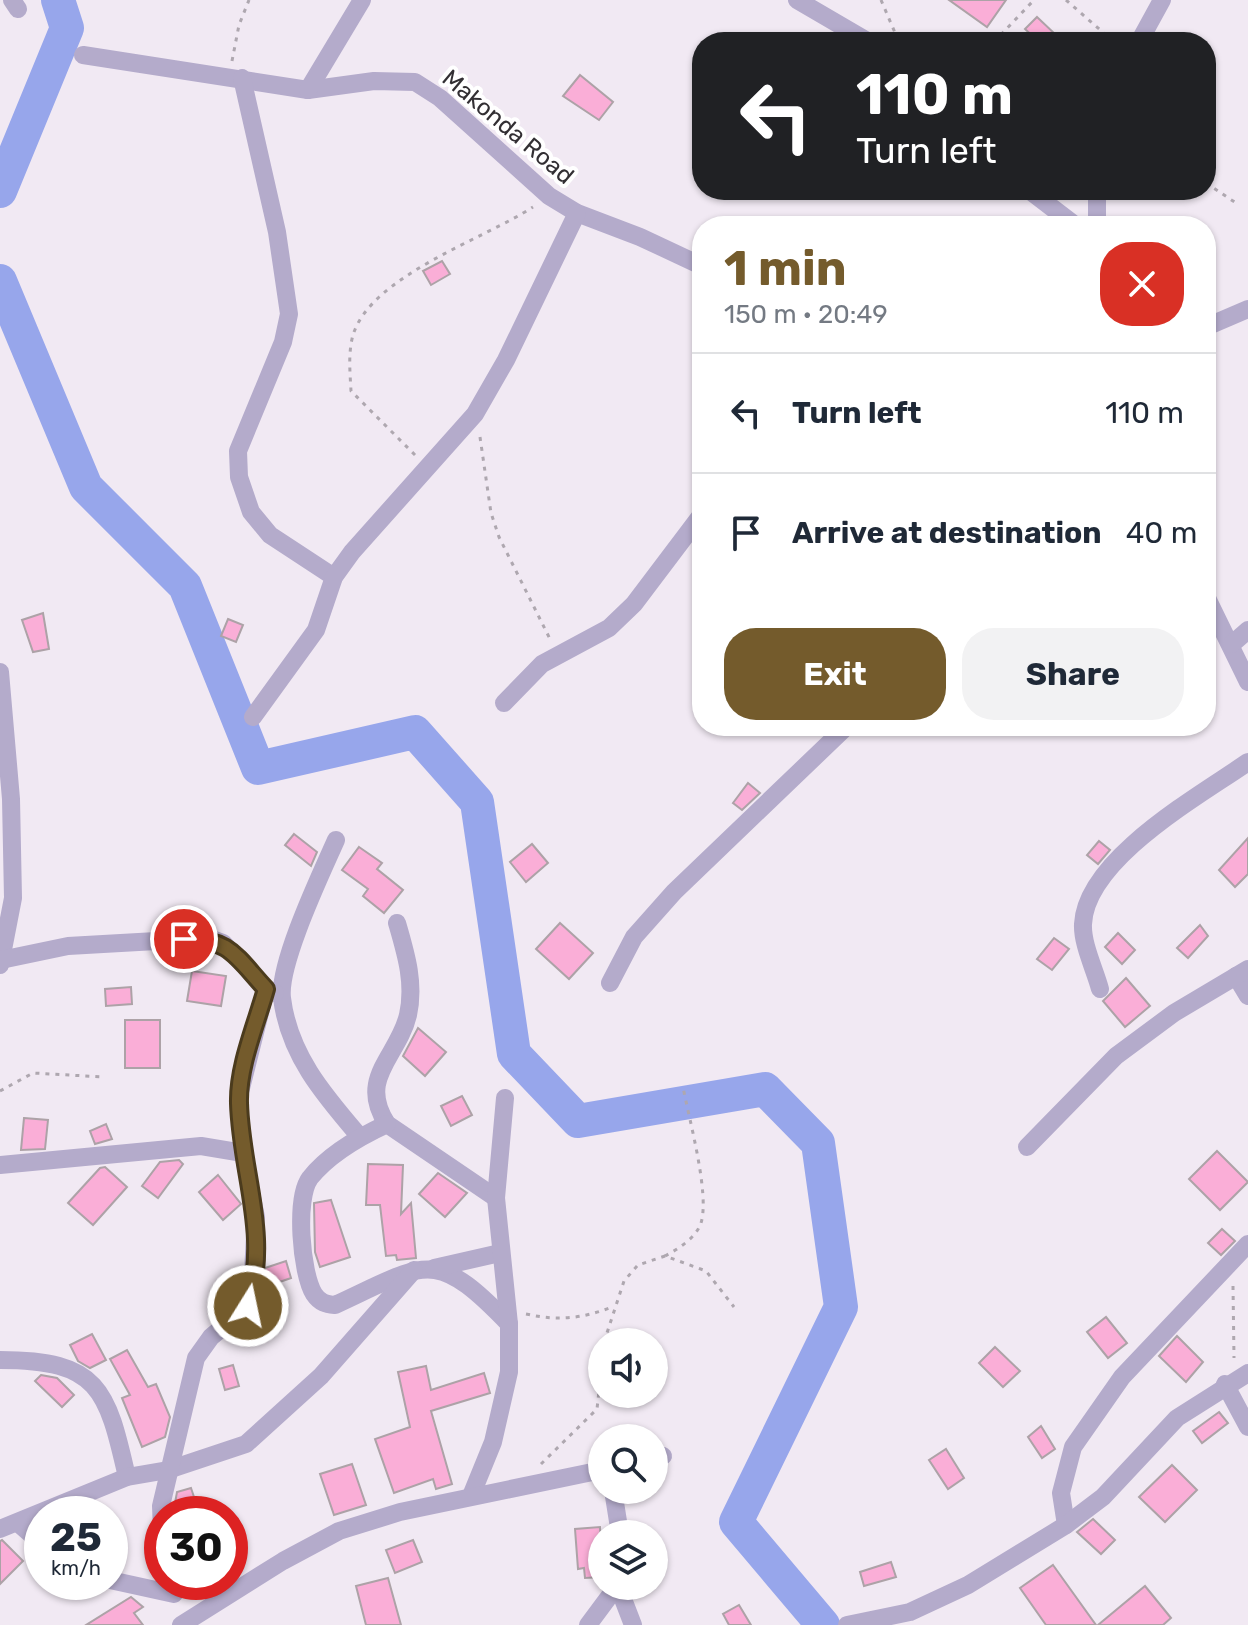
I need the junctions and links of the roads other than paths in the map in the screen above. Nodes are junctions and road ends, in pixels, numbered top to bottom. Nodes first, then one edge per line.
1 (362, 0) edge
2 (797, 0) edge
3 (1162, 0) edge
4 (852, 32) edge
5 (1144, 32) edge
6 (83, 55) dead end
7 (235, 77) junction
8 (308, 90) junction
9 (1042, 200) edge
10 (577, 213) junction
11 (1063, 216) edge
12 (692, 261) edge
13 (1246, 315) edge
14 (1216, 324) edge
15 (692, 527) edge
16 (334, 577) junction
17 (1216, 614) edge
18 (1248, 630) edge
19 (1232, 644) junction
20 (0, 672) edge
21 (1248, 682) edge
22 (504, 703) dead end
23 (253, 717) dead end
24 (837, 736) edge
25 (1248, 762) edge
26 (336, 840) dead end
27 (397, 923) dead end
28 (0, 962) edge
29 (1242, 972) edge
30 (610, 983) dead end
31 (1100, 989) dead end
32 (274, 992) junction
33 (1248, 996) edge
34 (505, 1098) dead end
35 (387, 1124) junction
36 (360, 1137) junction
37 (1027, 1147) dead end
38 (243, 1153) junction
39 (0, 1165) edge
40 (496, 1198) junction
41 (1248, 1244) edge
42 (500, 1253) junction
43 (434, 1268) junction
44 (414, 1270) junction
45 (508, 1317) junction
46 (0, 1360) edge
47 (1237, 1378) edge
48 (1248, 1427) edge
49 (168, 1470) junction
50 (588, 1473) edge
51 (127, 1477) junction
52 (163, 1496) edge
53 (471, 1496) junction
54 (18, 1523) junction
55 (1066, 1525) junction
56 (24, 1528) edge
57 (0, 1529) edge
58 (176, 1600) edge
59 (607, 1600) edge
60 (623, 1600) edge
61 (913, 1618) edge
62 (183, 1623) edge
63 (588, 1625) edge
64 (633, 1625) edge
65 (847, 1625) edge

1 - 8 street
2 - 4 street
3 - 5 street
6 - 7 street, Makonda Road
7 - 8 street, Makonda Road
7 - 16 street
8 - 10 street, Makonda Road
9 - 11 street
10 - 12 street, Makonda Road
10 - 16 street
13 - 14 street
15 - 22 street
16 - 23 street
17 - 19 street
18 - 19 street
19 - 21 street
20 - 28 street
24 - 30 street
25 - 31 street
26 - 32 street
27 - 35 street
28 - 32 street
29 - 33 street
29 - 37 street
32 - 36 street
32 - 38 street
34 - 40 street
35 - 36 street
35 - 40 street
36 - 44 street
38 - 39 street
38 - 49 street
40 - 42 street
41 - 55 street
42 - 43 street
42 - 45 street
43 - 44 street
43 - 45 street
44 - 49 street
45 - 53 street
46 - 51 street
47 - 48 street
47 - 55 street
49 - 51 street
49 - 52 street
50 - 53 street
51 - 54 street
53 - 62 street
54 - 56 street
54 - 57 street
55 - 61 street
58 - 62 street
59 - 63 street
60 - 64 street
61 - 65 street

